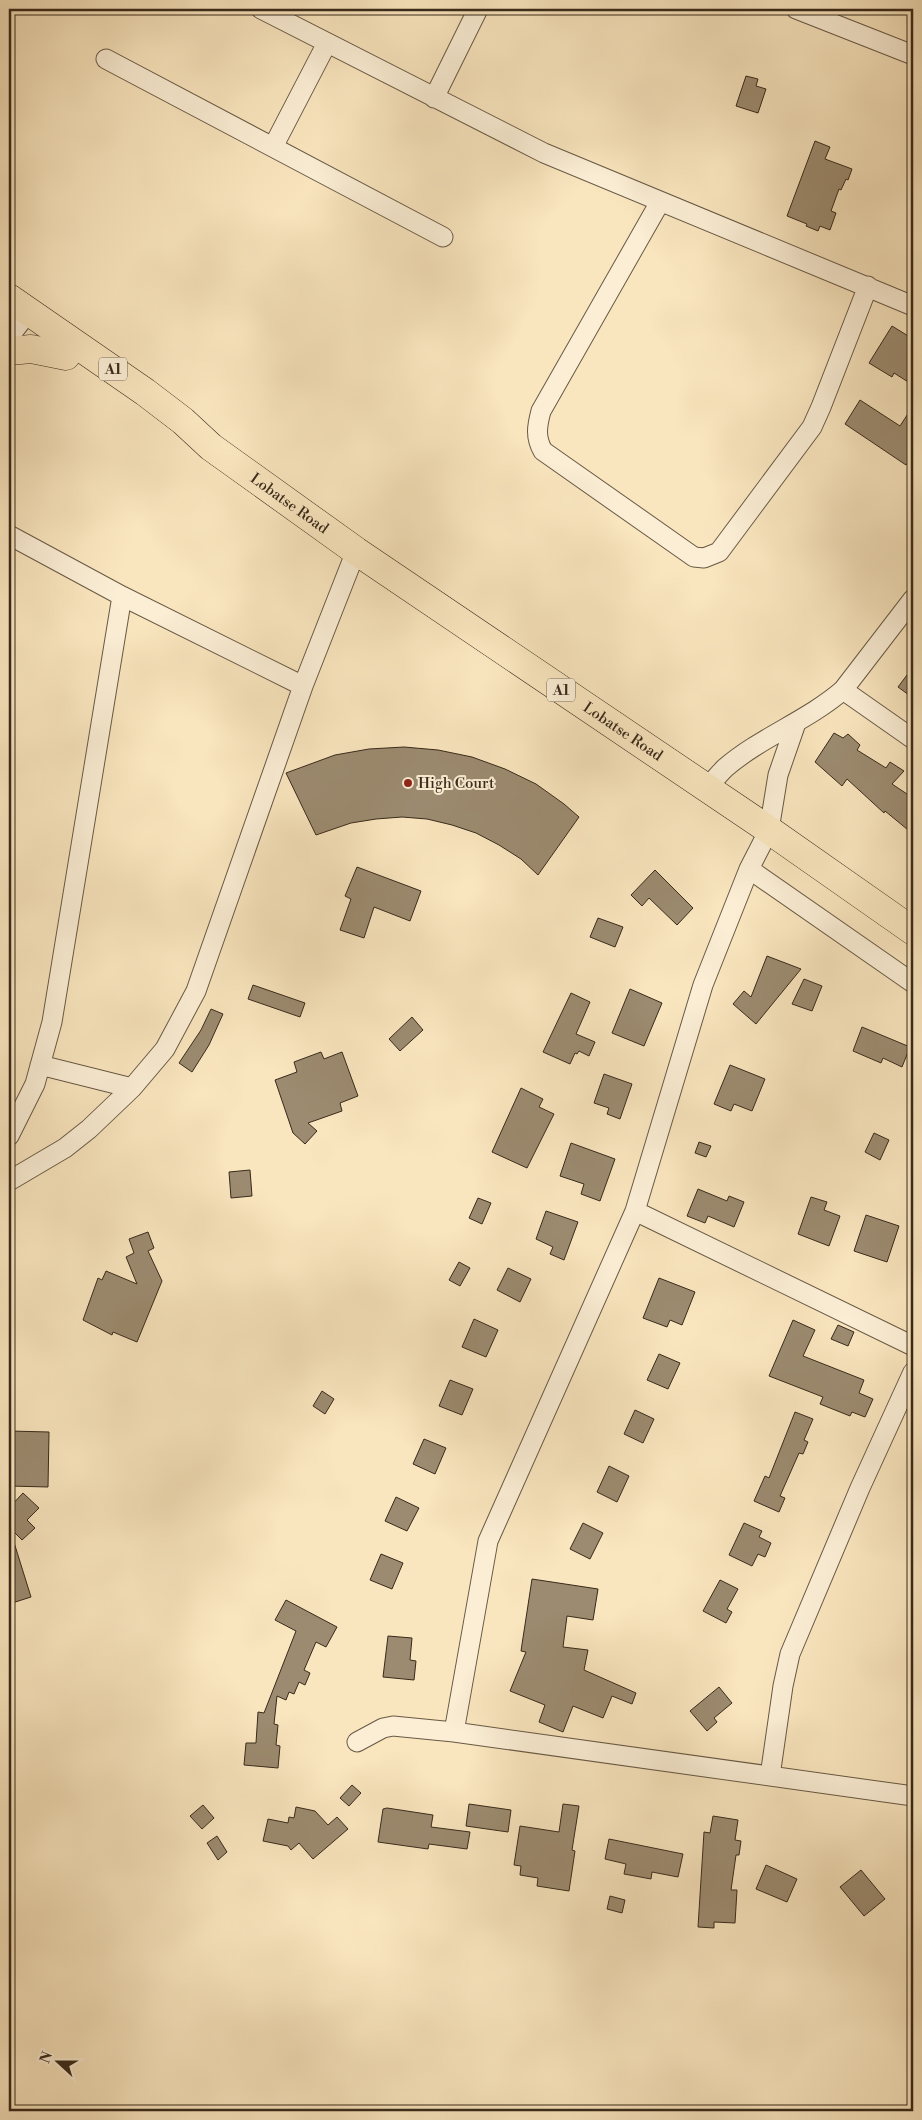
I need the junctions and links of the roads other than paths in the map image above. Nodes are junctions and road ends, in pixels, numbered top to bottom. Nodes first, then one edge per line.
1 (261, 9) edge
2 (478, 9) edge
3 (796, 9) edge
4 (327, 43) junction
5 (913, 55) edge
6 (106, 59) dead end
7 (434, 98) junction
8 (273, 147) junction
9 (660, 202) junction
10 (443, 237) dead end
11 (868, 286) junction
12 (913, 306) edge
13 (15, 317) edge
14 (9, 351) edge
15 (66, 356) junction
16 (211, 448) junction
17 (9, 535) edge
18 (356, 551) junction
19 (122, 596) junction
20 (913, 599) edge
21 (303, 686) junction
22 (843, 690) junction
23 (796, 723) junction
24 (913, 739) edge
25 (707, 788) junction
26 (769, 830) junction
27 (749, 869) junction
28 (913, 931) edge
29 (913, 983) edge
30 (40, 1065) junction
31 (132, 1088) junction
32 (9, 1136) edge
33 (9, 1181) edge
34 (635, 1211) junction
35 (913, 1346) edge
36 (913, 1372) edge
37 (454, 1732) junction
38 (357, 1742) dead end
39 (770, 1776) junction
40 (913, 1796) edge

1 - 4 street
2 - 7 street
3 - 5 street
4 - 7 street
4 - 8 street
6 - 8 street
7 - 9 street
8 - 10 street
9 - 11 street
9 - 11 street
11 - 12 street
13 - 15 highway, Lobatse Road / A1
13 - 16 highway, Lobatse Road / A1
14 - 15 highway
15 - 16 highway, Lobatse Road / A1
16 - 18 highway, Lobatse Road / A1
17 - 19 street
18 - 21 street
18 - 25 highway, Lobatse Road / A1
19 - 21 street
19 - 30 street
20 - 22 street
21 - 31 street
22 - 23 street
22 - 24 street
23 - 25 street
23 - 26 street
25 - 26 highway, Lobatse Road / A1
26 - 27 street
26 - 28 highway, Lobatse Road / A1
27 - 29 street
27 - 34 street
30 - 31 street
30 - 32 street
31 - 33 street
34 - 35 street
34 - 37 street
36 - 39 street
37 - 38 street
37 - 39 street
39 - 40 street

